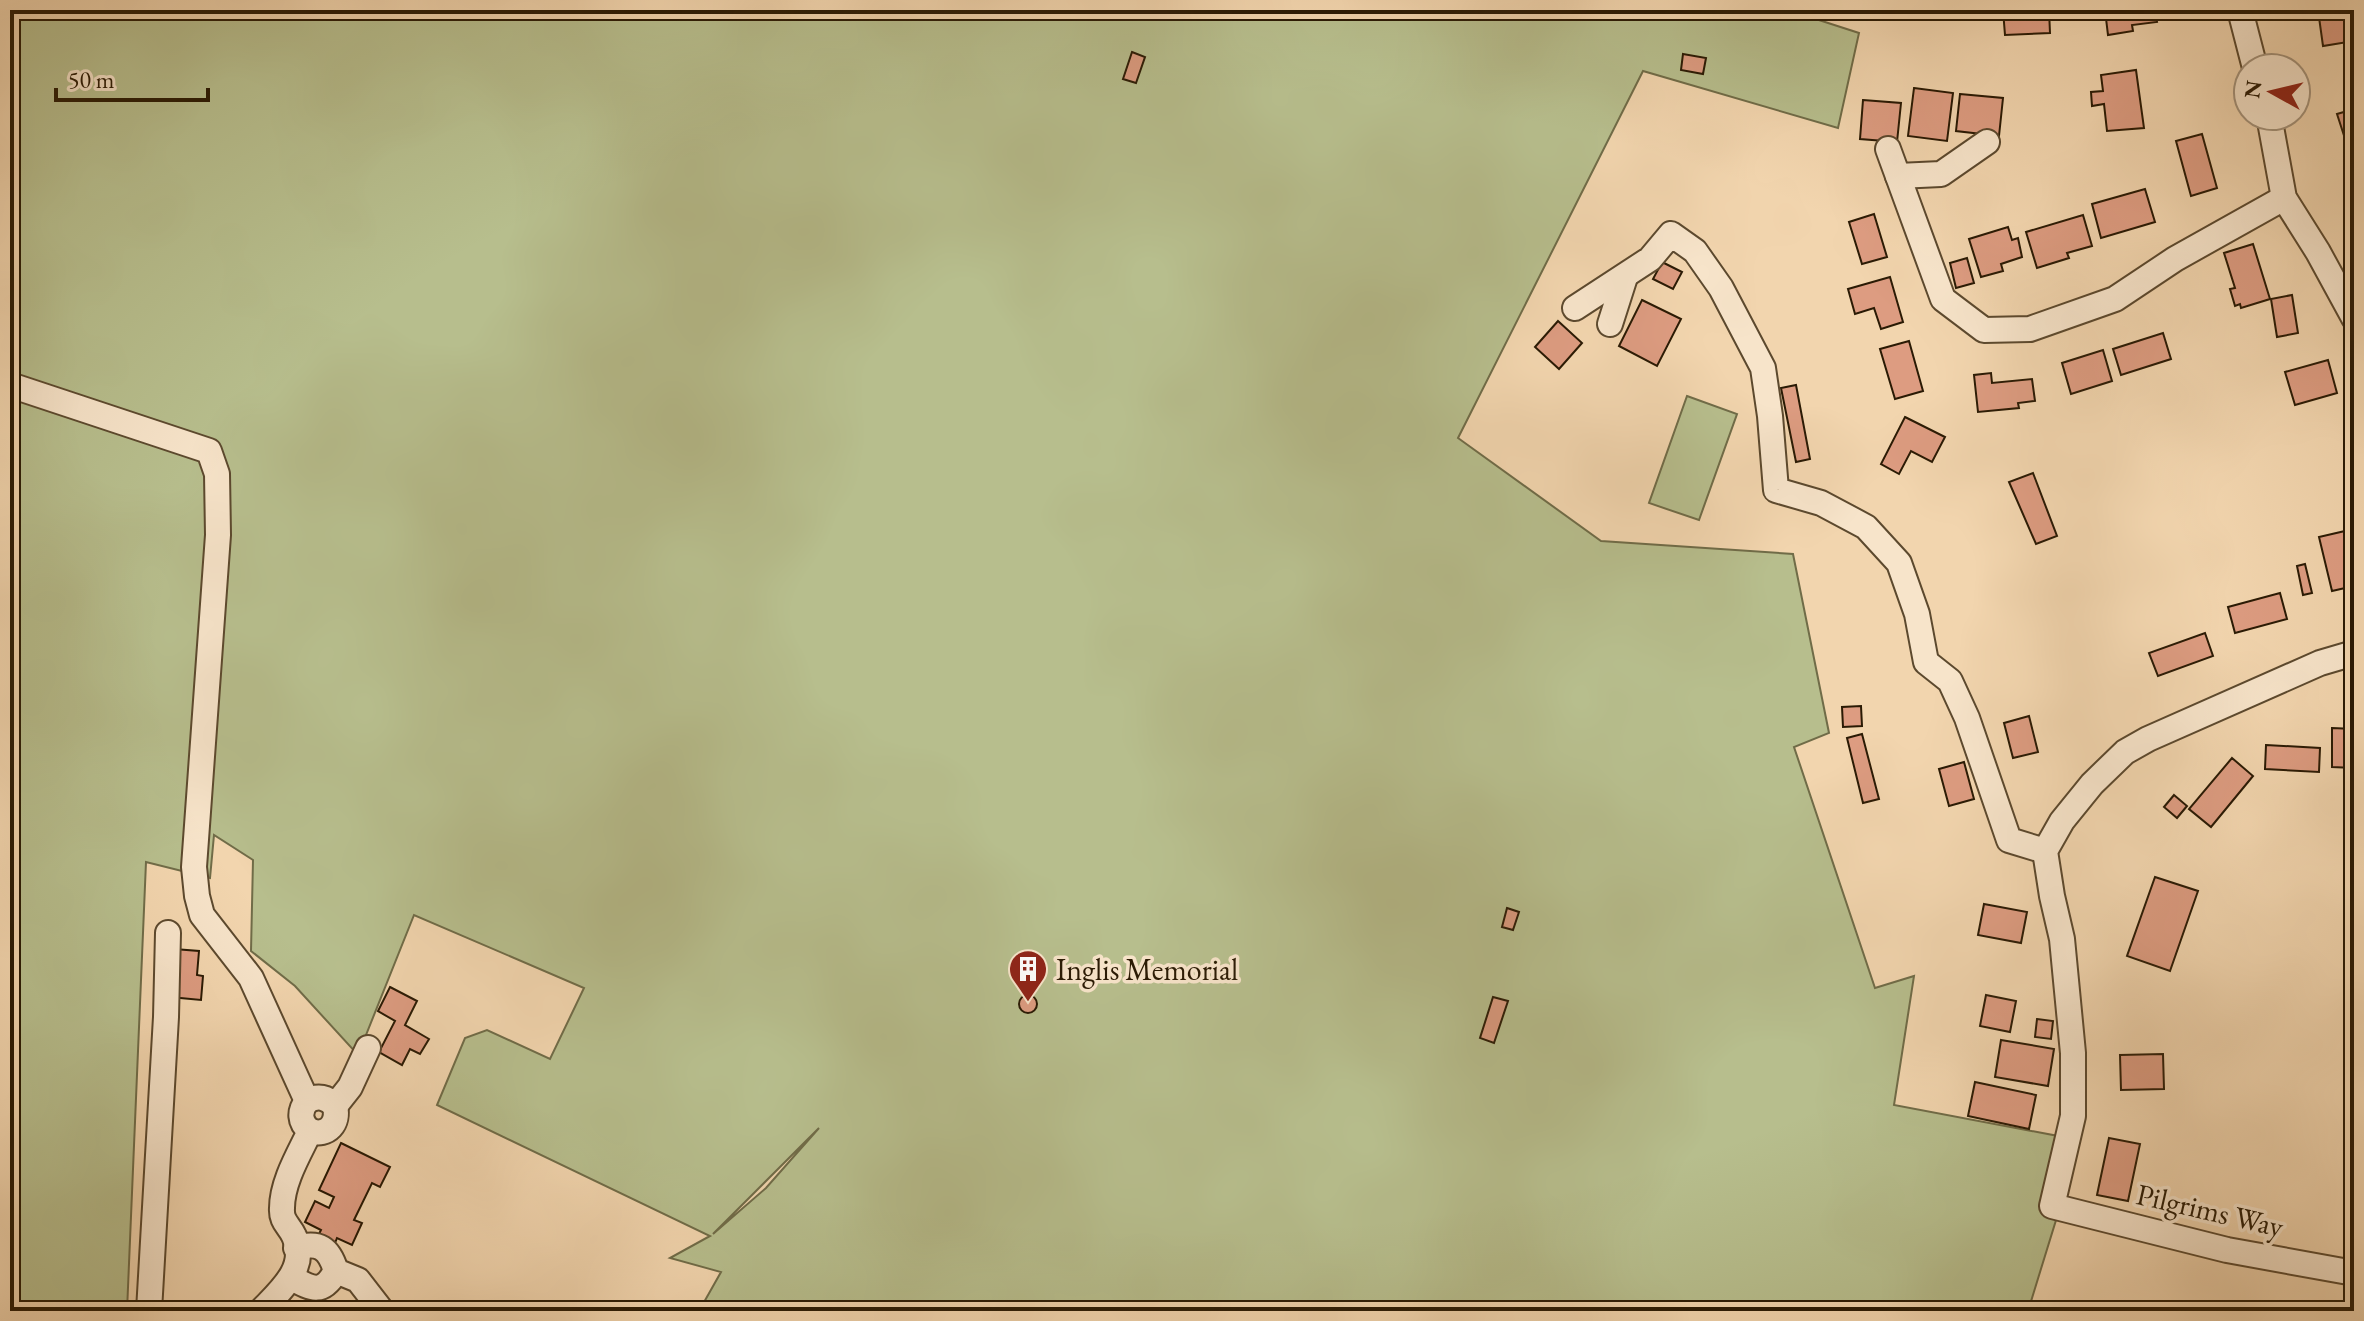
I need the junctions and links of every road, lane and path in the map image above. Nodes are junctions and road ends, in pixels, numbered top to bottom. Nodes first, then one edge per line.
1 (2240, 10) edge
2 (2251, 52) edge
3 (2272, 132) edge
4 (1987, 142) dead end
5 (1888, 149) dead end
6 (1898, 176) junction
7 (2284, 198) junction
8 (1625, 277) junction
9 (1575, 308) dead end
10 (2354, 318) edge
11 (1610, 324) dead end
12 (10, 385) edge
13 (2354, 653) edge
14 (2045, 851) junction
15 (168, 933) dead end
16 (368, 1048) dead end
17 (307, 1101) junction
18 (335, 1106) junction
19 (310, 1131) junction
20 (296, 1248) junction
21 (336, 1271) junction
22 (2354, 1273) edge
23 (292, 1278) junction
24 (149, 1311) edge
25 (261, 1311) edge
26 (382, 1311) edge

1 - 2 street
3 - 7 street
4 - 6 street
5 - 6 street
6 - 7 street
7 - 10 street
8 - 9 street
8 - 11 street
8 - 14 street
12 - 17 street
13 - 14 street
14 - 22 street, Pilgrims Way
15 - 24 street
16 - 18 street
17 - 18 street
17 - 19 street
18 - 19 street
19 - 20 street
20 - 21 street
20 - 23 street
21 - 23 street
21 - 26 street
23 - 25 street

